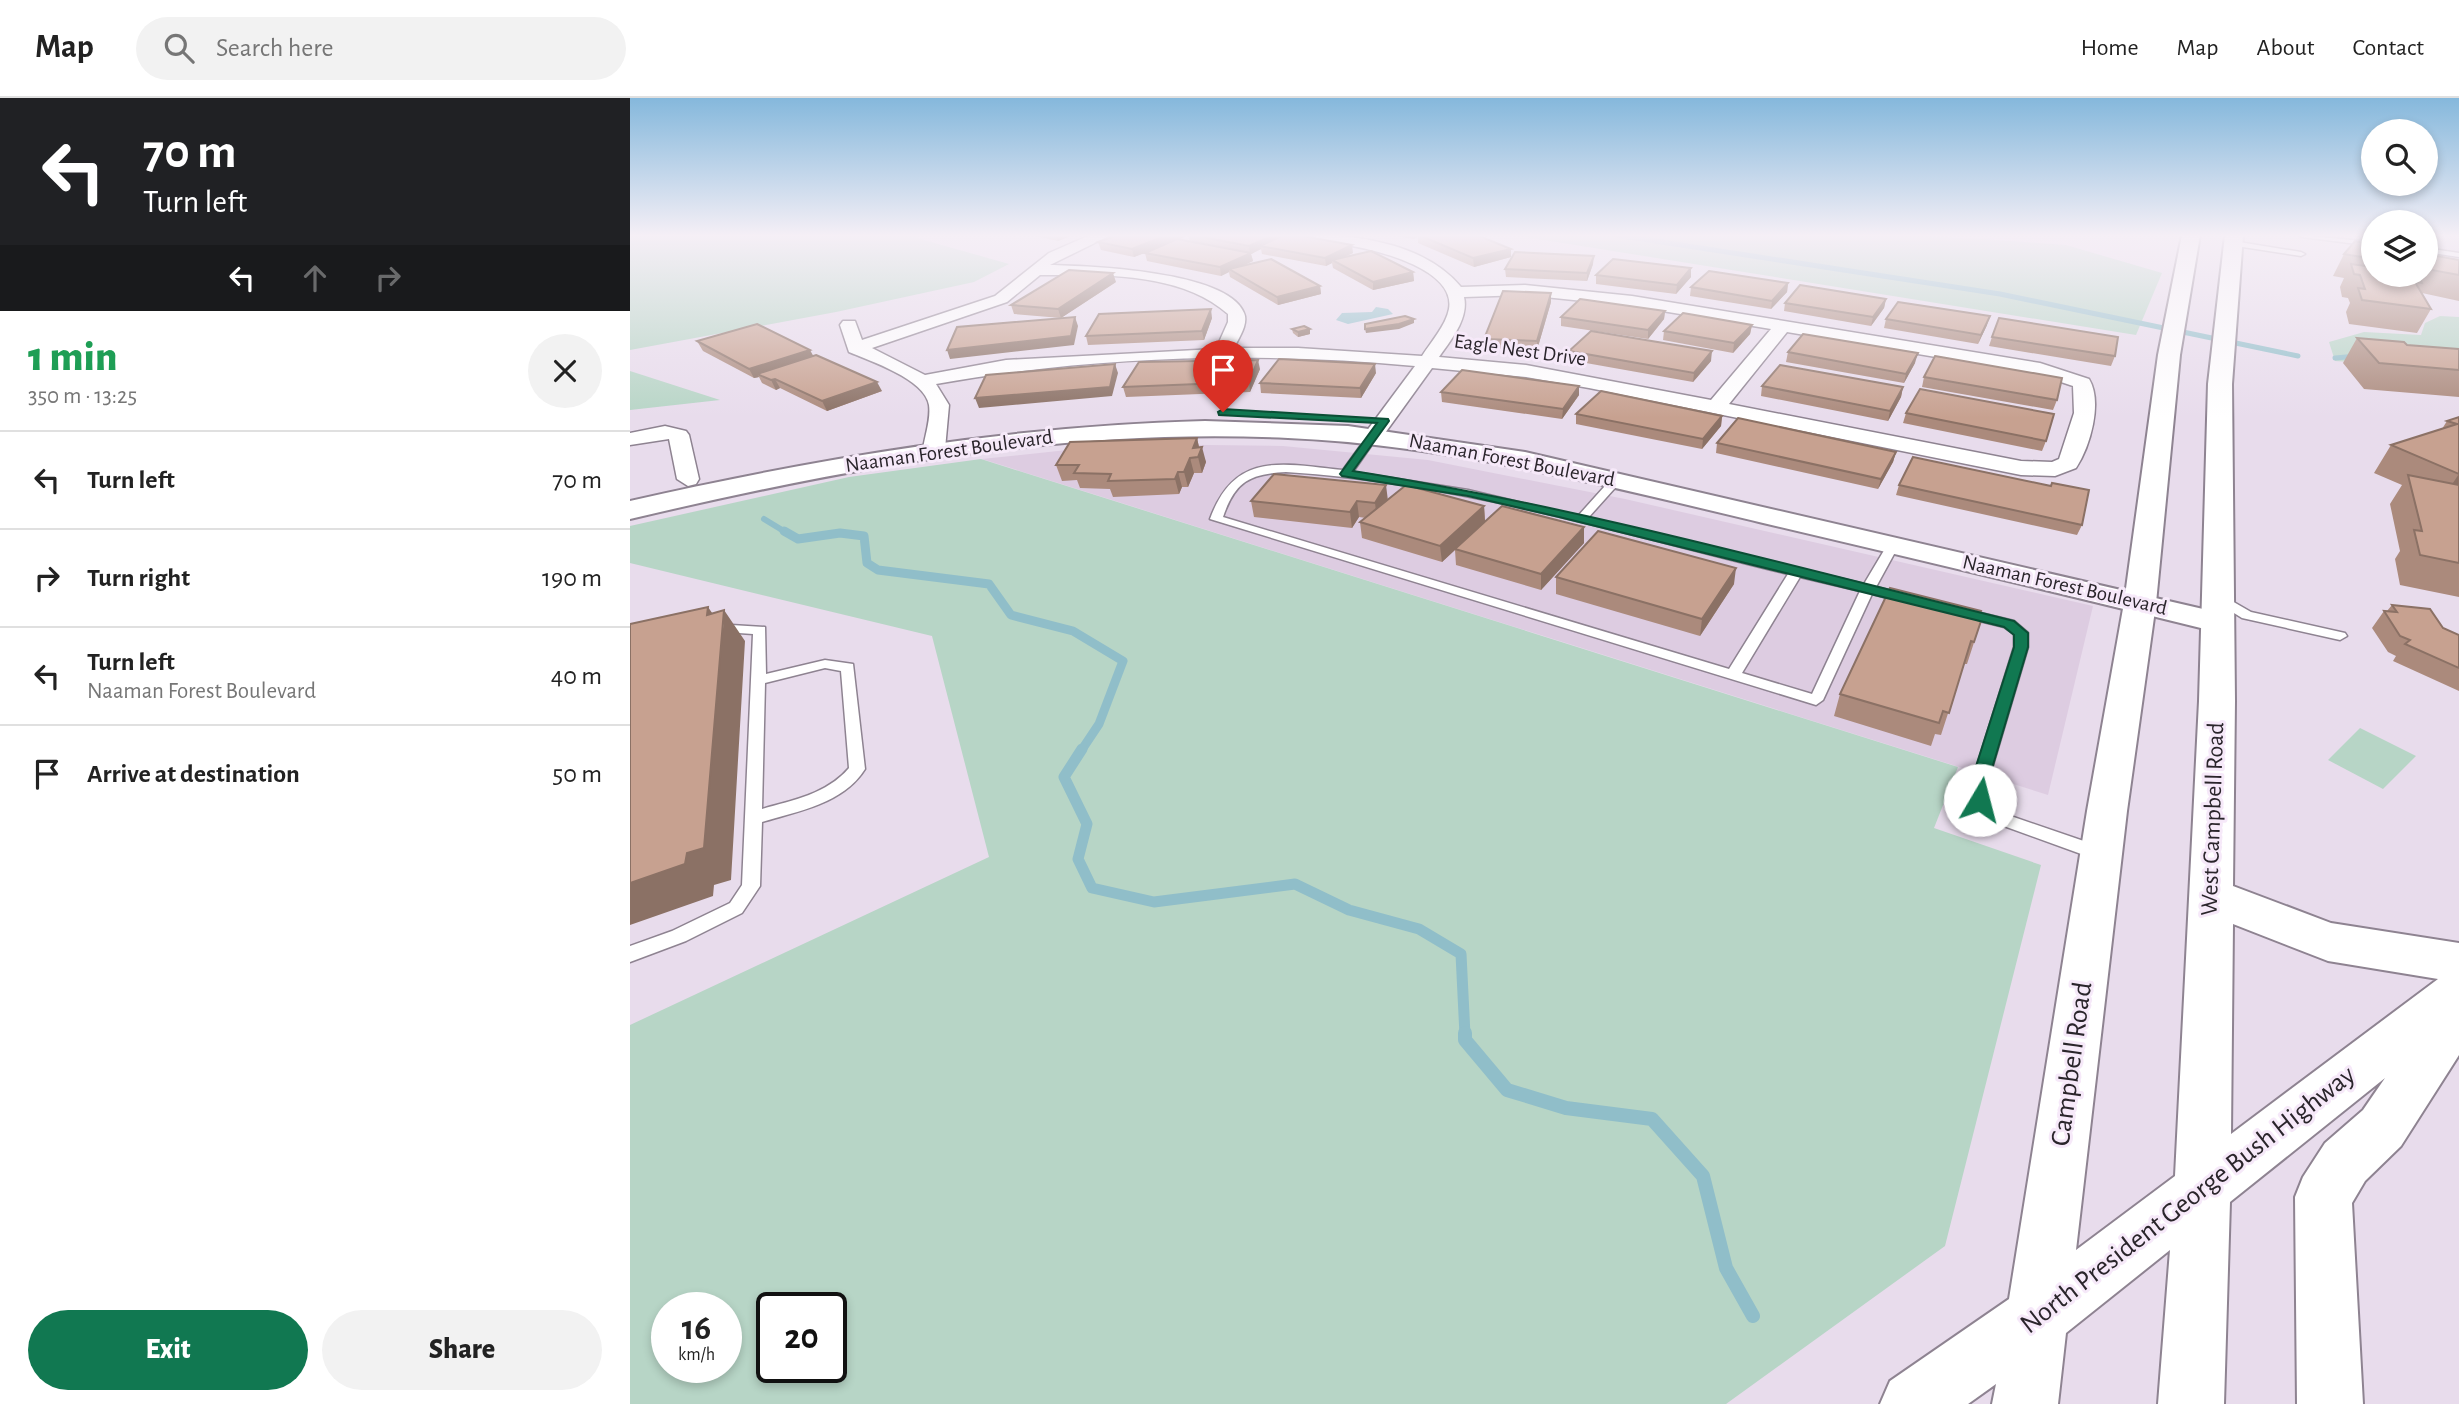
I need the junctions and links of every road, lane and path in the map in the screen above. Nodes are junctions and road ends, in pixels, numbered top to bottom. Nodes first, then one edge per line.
1 (1007, 296) edge
2 (1214, 296) edge
3 (1456, 296) edge
4 (1579, 296) edge
5 (2180, 296) edge
6 (2227, 296) edge
7 (849, 325) dead end
8 (1784, 326) junction
9 (855, 348) junction
10 (1223, 352) junction
11 (1425, 361) junction
12 (922, 382) junction
13 (1716, 407) junction
14 (1378, 428) junction
15 (630, 439) edge
16 (935, 441) junction
17 (1346, 474) junction
18 (688, 479) junction
19 (1617, 479) junction
20 (1713, 484) junction
21 (630, 493) edge
22 (630, 510) edge
23 (1582, 518) junction
24 (1893, 545) junction
25 (1796, 572) junction
26 (1868, 589) junction
27 (2141, 591) junction
28 (1919, 602) edge
29 (1945, 608) edge
30 (2227, 611) junction
31 (701, 628) edge
32 (2340, 636) dead end
33 (1733, 675) junction
34 (759, 680) junction
35 (754, 818) junction
36 (2104, 832) junction
37 (2211, 895) junction
38 (630, 954) edge
39 (2459, 962) edge
40 (2459, 991) edge
41 (2459, 1013) edge
42 (2202, 1191) junction
43 (2037, 1317) junction
44 (1913, 1404) edge
45 (2025, 1404) edge
46 (2191, 1404) edge
47 (2330, 1404) edge

1 - 9 street
2 - 10 street
3 - 11 street
4 - 8 street
5 - 27 main road
6 - 30 main road, West Campbell Road
7 - 9 street
8 - 13 street
8 - 13 street, Eagle Nest Drive
9 - 12 street
10 - 11 street, Eagle Nest Drive
10 - 12 street, Eagle Nest Drive
11 - 13 street, Eagle Nest Drive
11 - 14 street
12 - 16 street
14 - 16 main road, Naaman Forest Boulevard
14 - 17 lane
14 - 19 main road, Naaman Forest Boulevard
14 - 20 main road, Naaman Forest Boulevard
15 - 18 street
16 - 18 main road, Naaman Forest Boulevard
16 - 22 main road, Naaman Forest Boulevard
17 - 23 lane
17 - 33 lane
18 - 21 main road, Naaman Forest Boulevard
19 - 20 main road
19 - 23 lane
19 - 24 main road, Naaman Forest Boulevard
20 - 27 main road, Naaman Forest Boulevard
23 - 25 lane
24 - 26 lane
24 - 27 main road, Naaman Forest Boulevard
25 - 26 lane
25 - 33 lane
26 - 28 lane
26 - 33 lane
27 - 30 main road, Naaman Forest Boulevard
27 - 36 main road
29 - 36 lane
30 - 32 lane
30 - 37 main road, West Campbell Road
31 - 34 lane
34 - 35 lane
34 - 35 lane
35 - 38 lane
36 - 43 main road, Campbell Road
37 - 39 main road
37 - 42 main road, West Campbell Road
40 - 42 main road, North President George Bush Highway
41 - 47 main road
42 - 43 main road, North President George Bush Highway
42 - 46 main road, West Campbell Road
43 - 44 main road, North President George Bush Highway
43 - 45 main road

